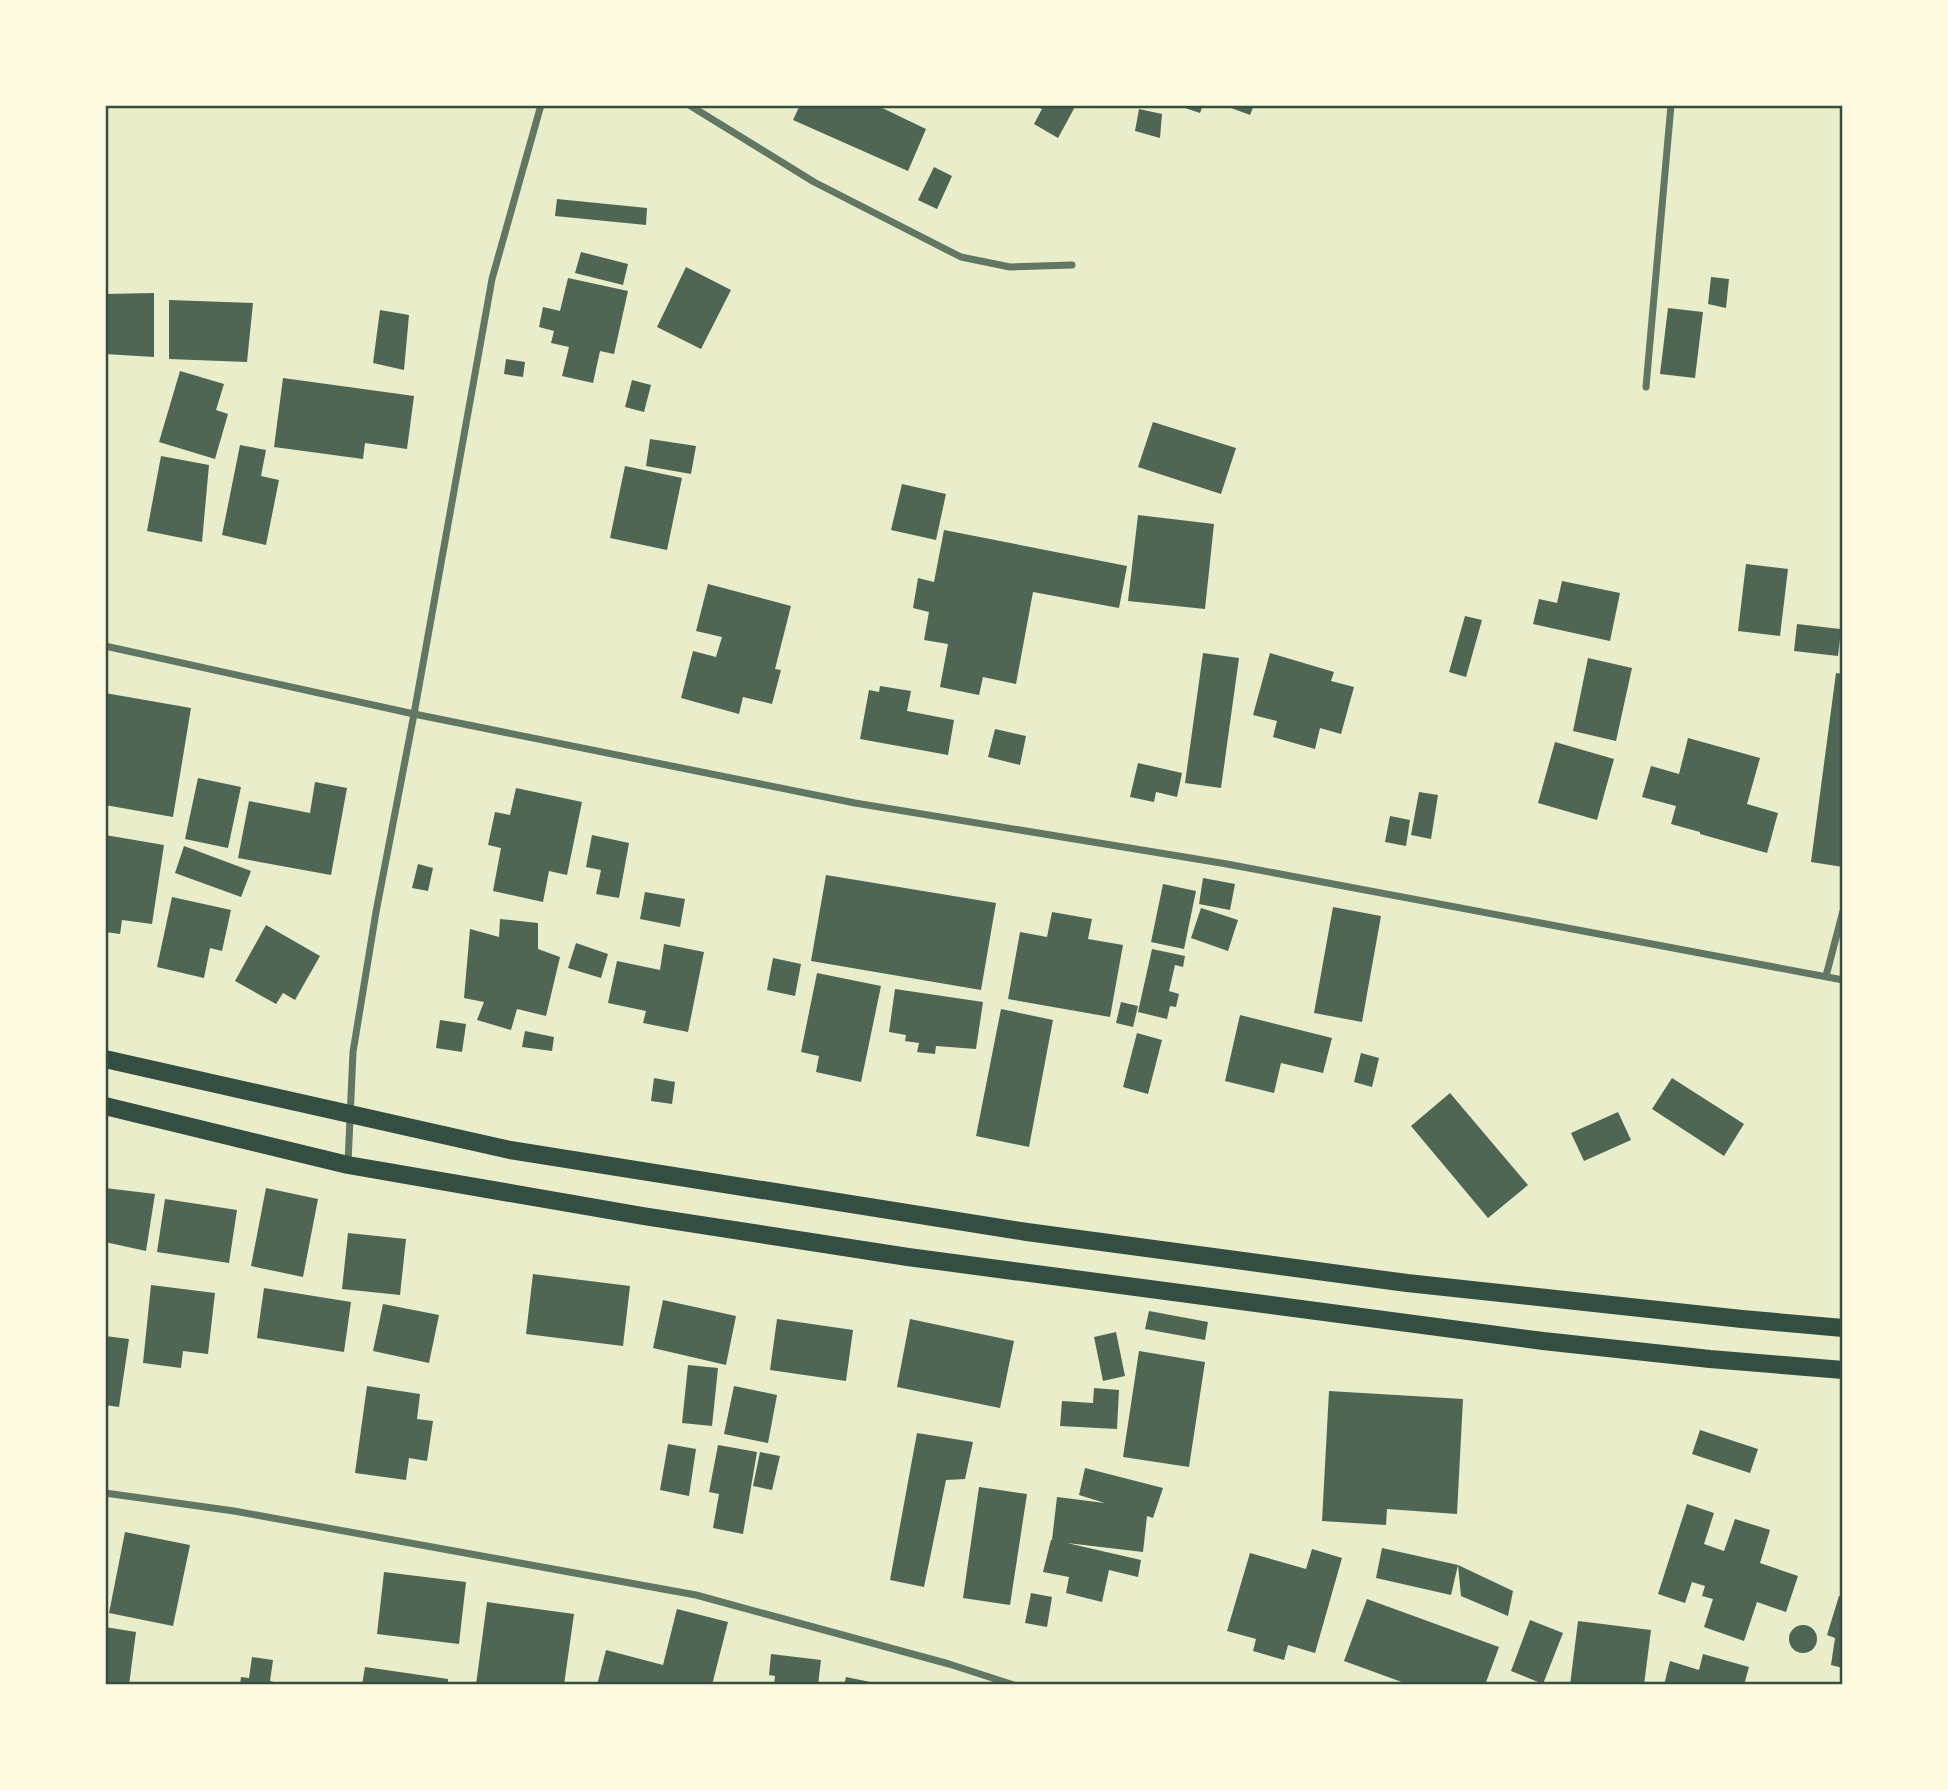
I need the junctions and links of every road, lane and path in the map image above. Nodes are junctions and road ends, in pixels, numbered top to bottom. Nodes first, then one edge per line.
1 (541, 105) edge
2 (689, 105) edge
3 (1671, 105) edge
4 (1072, 265) dead end
5 (1646, 387) dead end
6 (105, 646) edge
7 (414, 714) junction
8 (1843, 911) edge
9 (1826, 976) junction
10 (1843, 980) edge
11 (105, 1059) edge
12 (105, 1106) edge
13 (350, 1115) junction
14 (348, 1165) junction
15 (1843, 1328) edge
16 (1843, 1370) edge
17 (105, 1493) edge
18 (1014, 1685) edge

1 - 7 street
2 - 4 street
3 - 5 street
6 - 7 street
7 - 9 street
7 - 13 street
8 - 9 street
9 - 10 street
11 - 13 main road
12 - 14 main road
13 - 14 street
13 - 15 main road
14 - 16 main road
17 - 18 street

